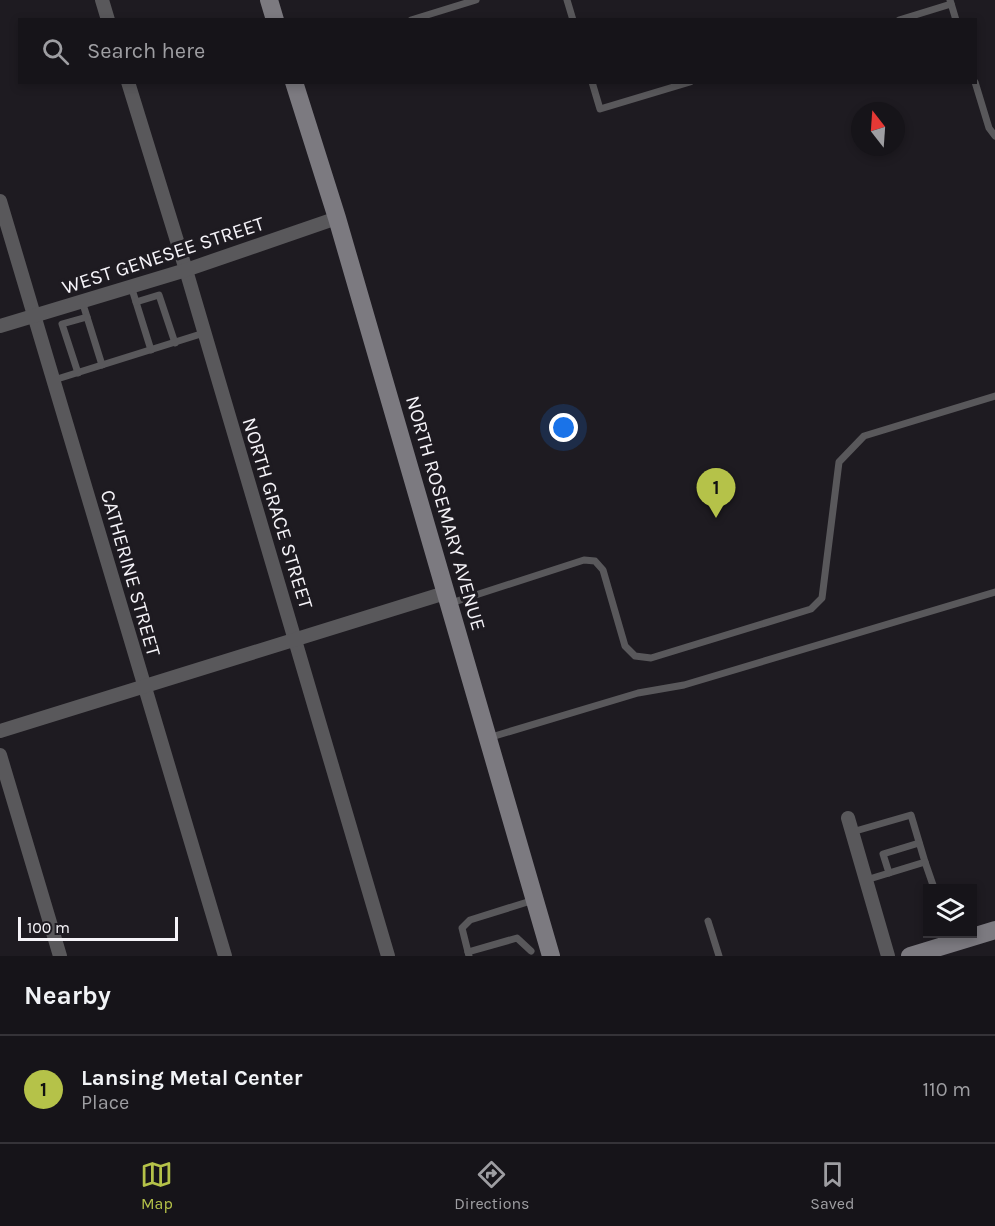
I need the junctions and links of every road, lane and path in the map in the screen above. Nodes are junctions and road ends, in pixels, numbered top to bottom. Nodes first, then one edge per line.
1 (102, 0) edge
2 (269, 0) edge
3 (476, 0) edge
4 (567, 0) edge
5 (951, 2) edge
6 (107, 18) edge
7 (274, 18) edge
8 (418, 18) edge
9 (572, 18) edge
10 (904, 18) edge
11 (955, 18) edge
12 (129, 84) edge
13 (295, 84) edge
14 (593, 84) edge
15 (684, 84) edge
16 (976, 84) edge
17 (995, 136) edge
18 (0, 201) edge
19 (337, 219) junction
20 (186, 270) junction
21 (131, 286) junction
22 (82, 301) junction
23 (136, 302) junction
24 (33, 316) junction
25 (87, 317) junction
26 (0, 326) edge
27 (204, 333) junction
28 (175, 343) junction
29 (151, 350) junction
30 (102, 365) junction
31 (78, 373) junction
32 (54, 380) junction
33 (995, 396) edge
34 (995, 592) edge
35 (447, 598) junction
36 (295, 641) junction
37 (144, 686) junction
38 (0, 730) edge
39 (488, 738) junction
40 (0, 755) edge
41 (848, 818) dead end
42 (852, 832) junction
43 (919, 843) junction
44 (925, 862) junction
45 (889, 873) junction
46 (866, 880) junction
47 (933, 884) edge
48 (534, 900) junction
49 (708, 921) dead end
50 (995, 930) edge
51 (977, 933) edge
52 (950, 938) edge
53 (541, 952) edge
54 (469, 954) edge
55 (60, 956) edge
56 (225, 956) edge
57 (388, 956) edge
58 (719, 956) edge
59 (888, 956) edge
60 (910, 956) edge

1 - 6 street
2 - 7 street
3 - 8 lane
4 - 9 lane
5 - 10 lane
5 - 11 lane
12 - 20 street, NORTH GRACE STREET
13 - 19 street, NORTH ROSEMARY AVENUE
14 - 15 lane
16 - 17 lane
18 - 24 street, CATHERINE STREET
19 - 20 street, WEST GENESEE STREET
19 - 35 street, NORTH ROSEMARY AVENUE
20 - 21 street, WEST GENESEE STREET
20 - 27 street, NORTH GRACE STREET
21 - 22 street, WEST GENESEE STREET
21 - 23 lane
22 - 24 street, WEST GENESEE STREET
22 - 25 lane
23 - 28 lane
23 - 29 lane
24 - 26 street, WEST GENESEE STREET
24 - 32 street, CATHERINE STREET
25 - 30 lane
25 - 31 lane
27 - 28 lane
27 - 36 street, NORTH GRACE STREET
28 - 29 lane
29 - 30 lane
30 - 31 lane
31 - 32 lane
32 - 37 street, CATHERINE STREET
33 - 35 lane
34 - 39 lane
35 - 36 street
35 - 39 street, NORTH ROSEMARY AVENUE
36 - 37 street
36 - 57 street, NORTH GRACE STREET
37 - 38 street
37 - 56 street, CATHERINE STREET
39 - 48 street, NORTH ROSEMARY AVENUE
40 - 55 street
41 - 42 street
42 - 43 lane
42 - 46 street
43 - 44 lane
43 - 45 lane
44 - 45 lane
44 - 47 lane
45 - 46 lane
46 - 59 street
48 - 53 street, NORTH ROSEMARY AVENUE
48 - 54 lane
49 - 58 lane
50 - 51 street
52 - 60 street
53 - 54 lane

